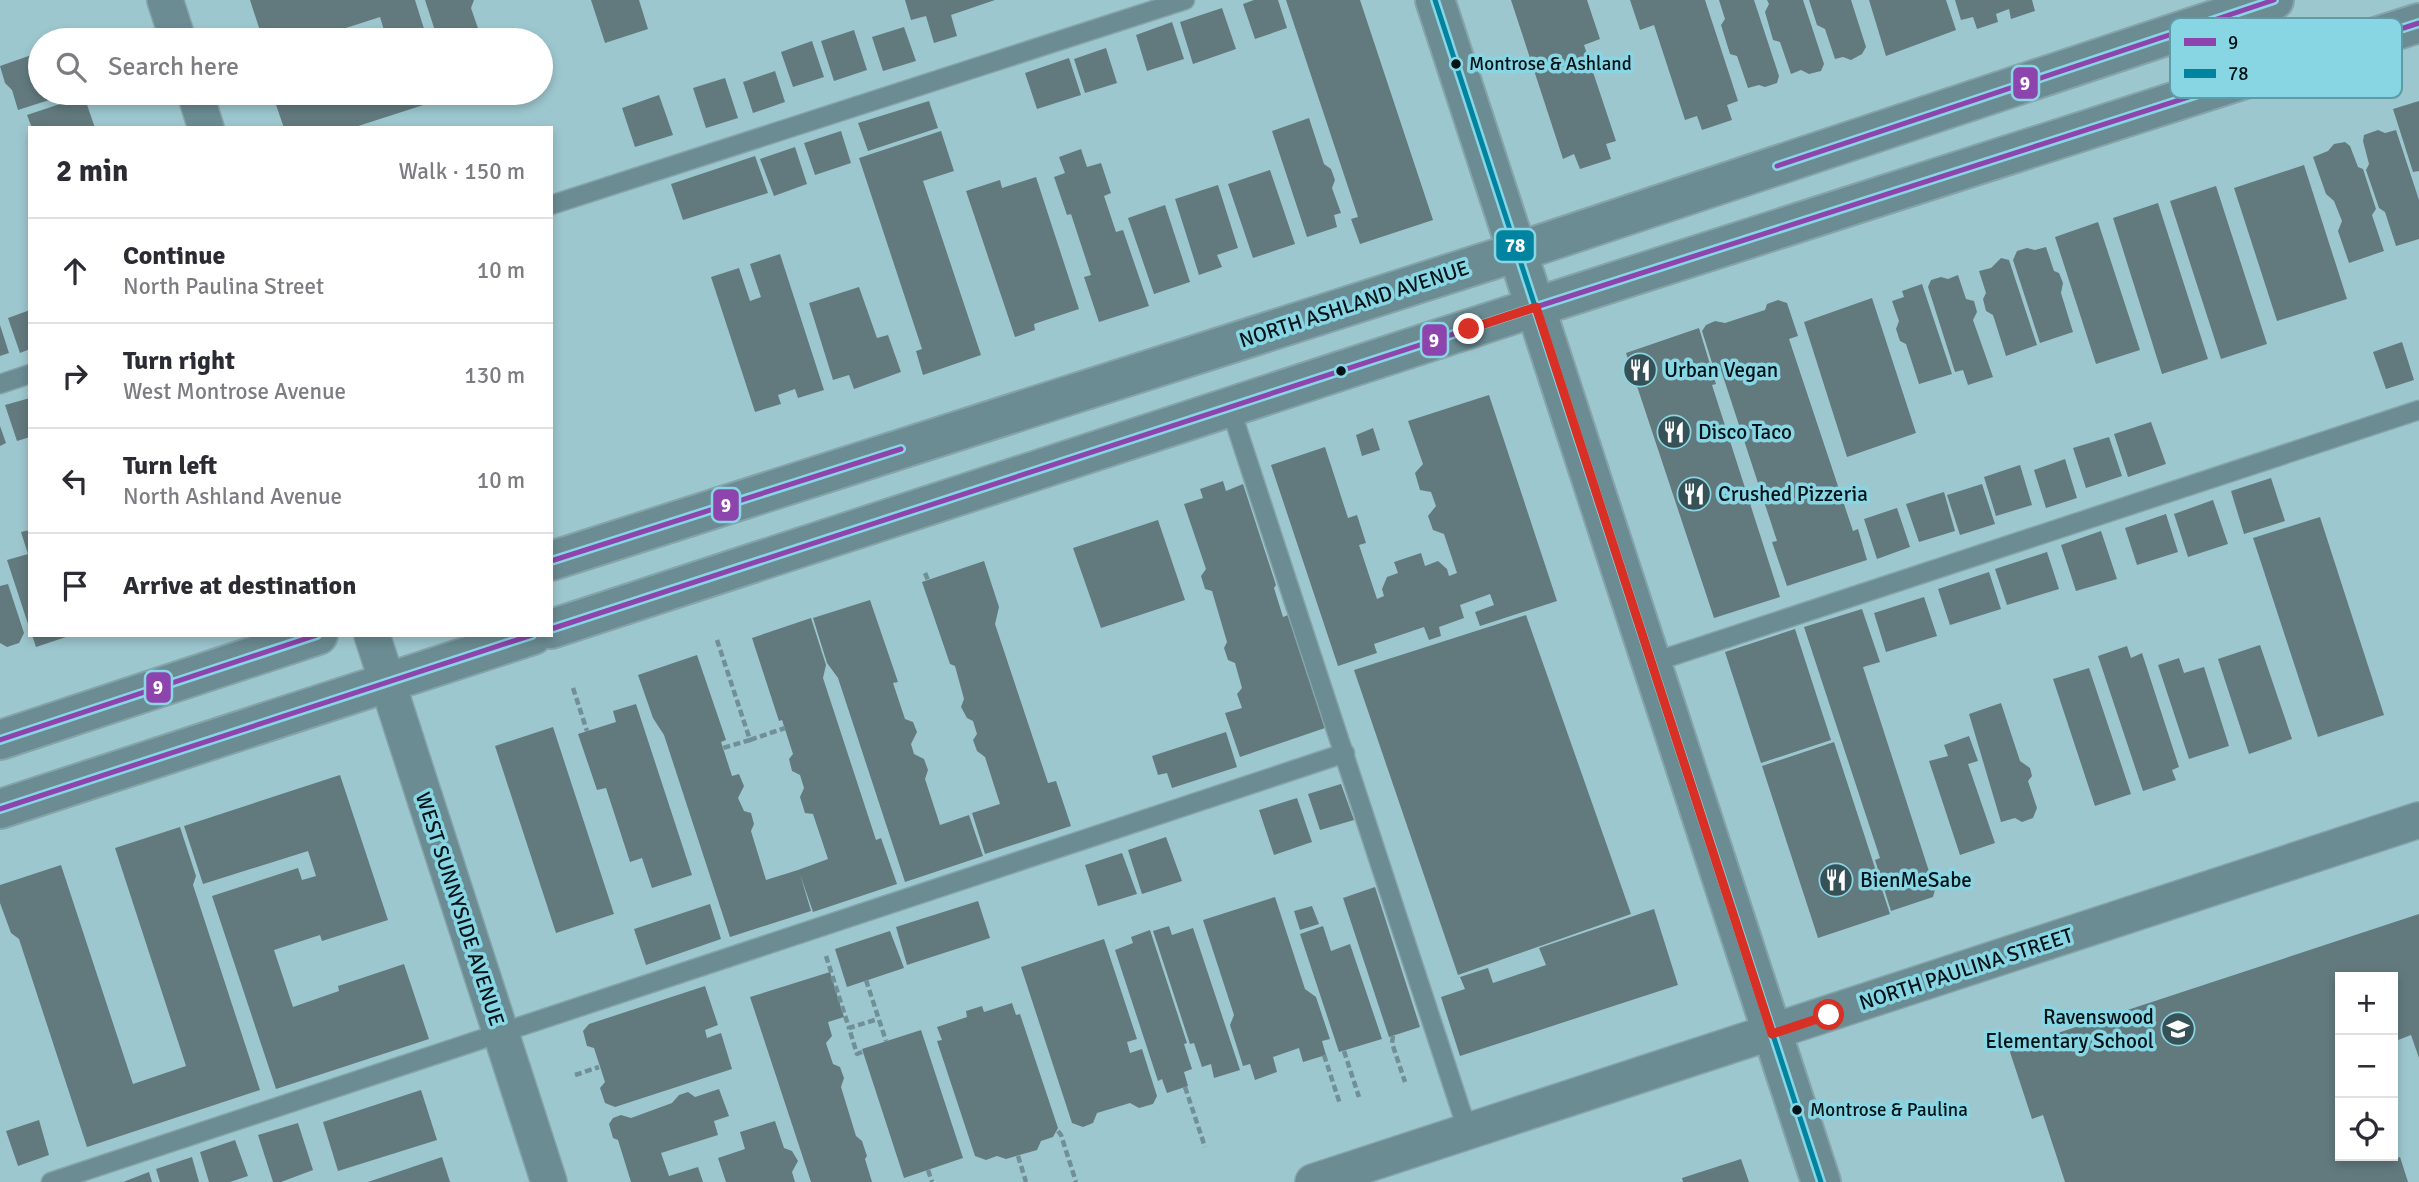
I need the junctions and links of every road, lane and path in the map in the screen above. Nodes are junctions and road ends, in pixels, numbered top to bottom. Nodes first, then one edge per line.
1 (164, 0) edge
2 (1185, 0) edge
3 (1435, 0) edge
4 (2274, 0) edge
5 (2220, 18) edge
6 (2419, 23) edge
7 (174, 28) edge
8 (2402, 28) edge
9 (2170, 35) edge
10 (2186, 98) edge
11 (199, 105) edge
12 (205, 126) edge
13 (553, 204) edge
14 (1517, 252) junction
15 (1536, 307) junction
16 (28, 375) edge
17 (0, 384) edge
18 (1230, 407) junction
19 (2419, 410) edge
20 (553, 560) edge
21 (925, 573) dead end
22 (928, 580) dead end
23 (553, 628) edge
24 (312, 637) edge
25 (373, 637) edge
26 (527, 637) edge
27 (717, 640) dead end
28 (1651, 663) junction
29 (386, 683) junction
30 (573, 688) dead end
31 (785, 728) dead end
32 (587, 731) dead end
33 (0, 740) edge
34 (750, 740) junction
35 (723, 748) dead end
36 (1345, 753) junction
37 (0, 809) edge
38 (2419, 820) edge
39 (817, 928) junction
40 (866, 980) dead end
41 (878, 1019) junction
42 (849, 1028) junction
43 (501, 1034) junction
44 (1772, 1034) junction
45 (1393, 1036) dead end
46 (886, 1041) dead end
47 (1344, 1051) dead end
48 (862, 1052) dead end
49 (1324, 1055) dead end
50 (599, 1067) dead end
51 (575, 1075) dead end
52 (1405, 1082) dead end
53 (1185, 1087) dead end
54 (1359, 1097) dead end
55 (1340, 1104) dead end
56 (1058, 1130) dead end
57 (1468, 1132) junction
58 (1205, 1147) dead end
59 (1018, 1156) dead end
60 (928, 1170) dead end
61 (51, 1182) edge
62 (549, 1182) edge
63 (932, 1182) edge
64 (1026, 1182) edge
65 (1076, 1182) edge
66 (1313, 1182) edge
67 (1821, 1182) edge

1 - 7 street
2 - 13 lane
3 - 14 main road
4 - 5 main road, NORTH ASHLAND AVENUE
6 - 8 main road
9 - 14 main road, NORTH ASHLAND AVENUE
10 - 15 main road
11 - 12 street
14 - 15 main road
14 - 20 main road, NORTH ASHLAND AVENUE
15 - 18 main road
15 - 28 main road
16 - 17 lane
18 - 23 main road
18 - 36 lane
19 - 28 lane
21 - 22 path
24 - 33 main road
25 - 29 street, WEST SUNNYSIDE AVENUE
26 - 29 main road
27 - 34 path
28 - 44 main road
29 - 37 main road
29 - 43 street, WEST SUNNYSIDE AVENUE
30 - 32 path
31 - 34 path
34 - 35 path
36 - 39 lane
36 - 57 lane
38 - 44 street, NORTH PAULINA STREET
39 - 42 path
39 - 43 lane
40 - 41 path
41 - 42 path
41 - 46 path
42 - 48 path
43 - 61 lane
43 - 62 street, WEST SUNNYSIDE AVENUE
44 - 57 street, NORTH PAULINA STREET
44 - 67 main road
45 - 52 path
47 - 54 path
49 - 55 path
50 - 51 path
53 - 58 path
56 - 65 path
57 - 66 street, NORTH PAULINA STREET
59 - 64 path
60 - 63 path

